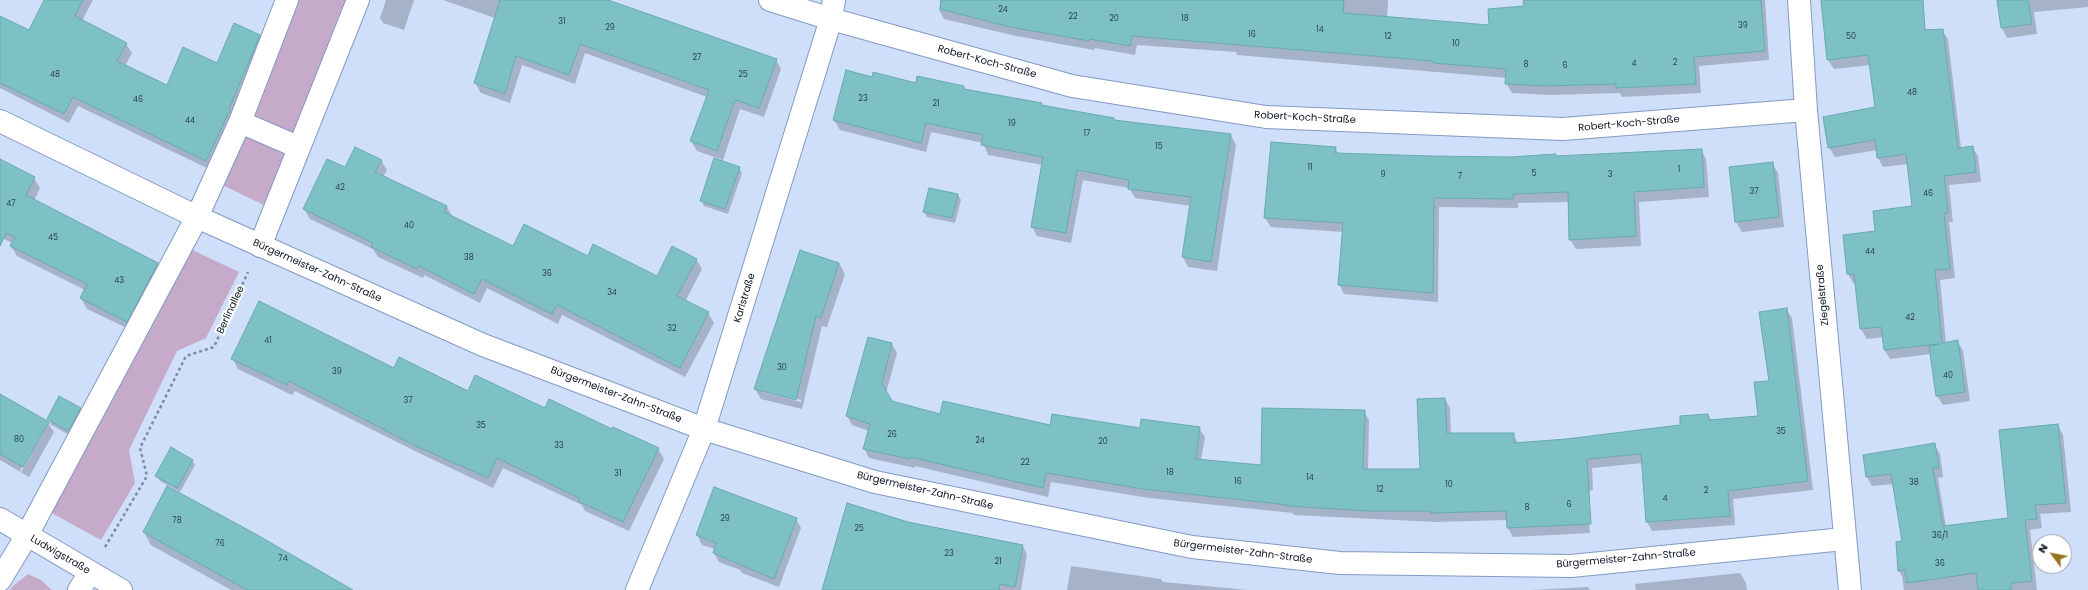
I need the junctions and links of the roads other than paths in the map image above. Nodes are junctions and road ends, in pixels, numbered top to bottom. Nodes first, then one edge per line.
1 (287, 0) edge
2 (358, 0) edge
3 (770, 0) edge
4 (1799, 0) edge
5 (833, 10) edge
6 (1806, 110) junction
7 (0, 121) edge
8 (240, 122) junction
9 (298, 147) junction
10 (197, 217) junction
11 (260, 246) junction
12 (704, 429) junction
13 (0, 519) edge
14 (27, 536) junction
15 (1844, 539) junction
16 (0, 580) edge
17 (85, 581) edge
18 (121, 590) edge
19 (638, 590) edge
20 (1850, 590) edge

1 - 8 street
2 - 9 street
3 - 5 street, Robert-Koch-Straße
4 - 6 street, Ziegelstraße
5 - 6 street, Robert-Koch-Straße
5 - 12 street, Karlstraße
6 - 15 street, Ziegelstraße
7 - 10 street, Bürgermeister-Zahn-Straße
8 - 9 street
8 - 10 street
9 - 11 street
10 - 11 street, Bürgermeister-Zahn-Straße
10 - 14 street
11 - 12 street, Bürgermeister-Zahn-Straße
12 - 15 street, Bürgermeister-Zahn-Straße
12 - 19 street, Karlstraße
13 - 14 street, Ludwigstraße
14 - 16 street
14 - 17 street, Ludwigstraße
15 - 20 street, Ziegelstraße
17 - 18 street, Ludwigstraße

